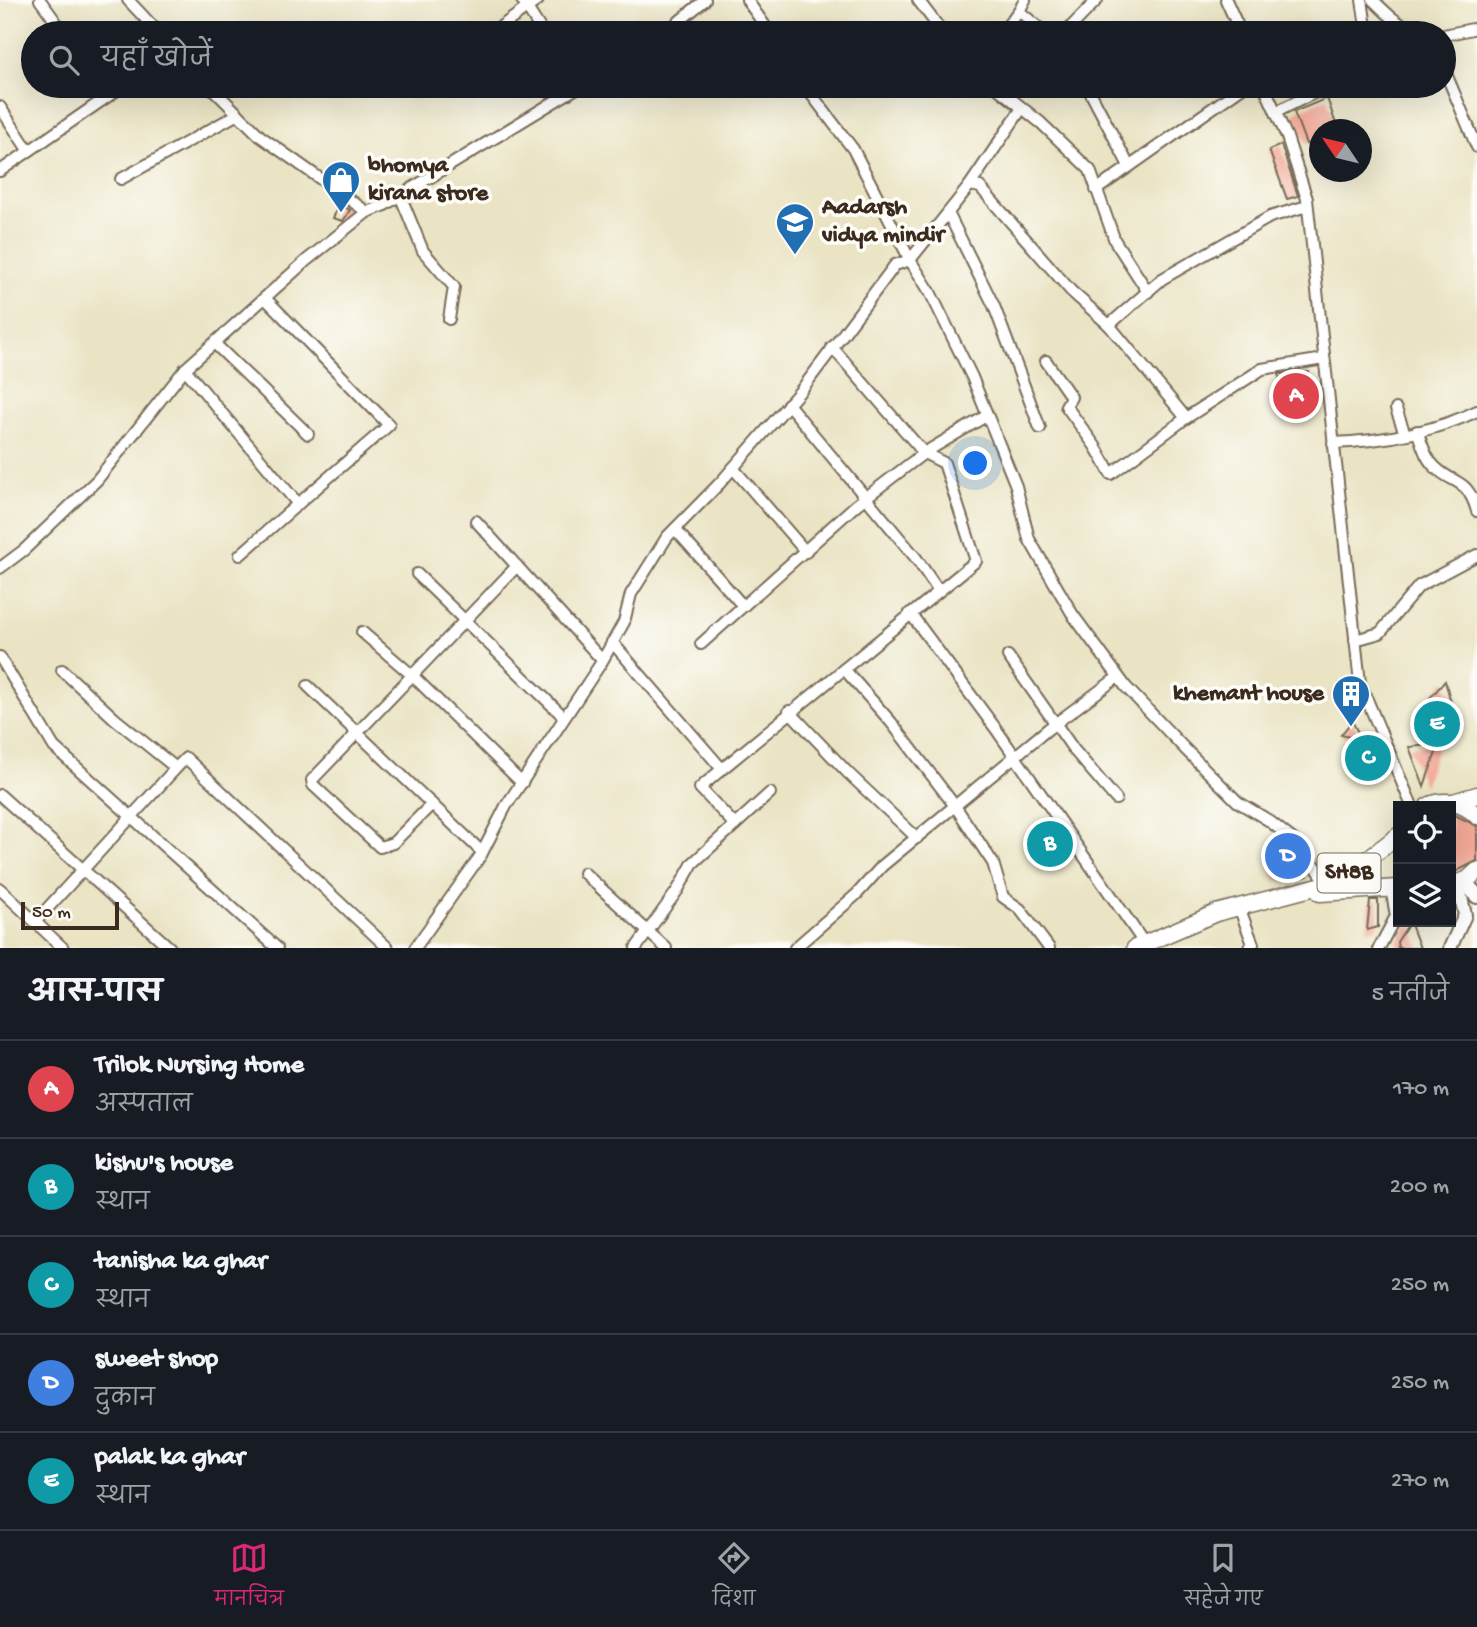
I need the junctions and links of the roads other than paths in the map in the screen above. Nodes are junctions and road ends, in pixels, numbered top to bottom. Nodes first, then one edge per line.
1 (40, 0) edge
2 (128, 0) edge
3 (538, 0) edge
4 (705, 0) edge
5 (747, 0) edge
6 (918, 0) edge
7 (1097, 0) edge
8 (1226, 0) edge
9 (1362, 0) edge
10 (1373, 0) edge
11 (525, 4) edge
12 (1023, 5) edge
13 (55, 21) edge
14 (148, 21) edge
15 (506, 21) edge
16 (536, 21) edge
17 (680, 21) edge
18 (762, 21) edge
19 (934, 21) edge
20 (1011, 21) edge
21 (1036, 21) edge
22 (1077, 21) edge
23 (1236, 21) edge
24 (1365, 21) edge
25 (1394, 21) edge
26 (1477, 28) edge
27 (1456, 33) edge
28 (1456, 97) edge
29 (105, 98) edge
30 (222, 98) edge
31 (559, 98) edge
32 (814, 98) edge
33 (1010, 98) edge
34 (1093, 98) edge
35 (1228, 98) edge
36 (1270, 98) edge
37 (1304, 98) edge
38 (0, 107) edge
39 (1022, 108) junction
40 (1276, 112) junction
41 (238, 114) junction
42 (1477, 147) edge
43 (28, 150) junction
44 (1129, 166) junction
45 (0, 171) edge
46 (121, 179) dead end
47 (970, 185) junction
48 (1096, 190) junction
49 (400, 195) junction
50 (1307, 206) junction
51 (367, 212) junction
52 (948, 213) junction
53 (910, 260) junction
54 (1148, 292) junction
55 (266, 299) junction
56 (449, 319) dead end
57 (1109, 325) junction
58 (215, 344) junction
59 (832, 347) junction
60 (1324, 359) junction
61 (1046, 361) dead end
62 (185, 369) junction
63 (788, 404) junction
64 (1396, 410) dead end
65 (1477, 411) edge
66 (986, 416) junction
67 (1186, 418) junction
68 (1040, 428) dead end
69 (1417, 431) junction
70 (1405, 433) junction
71 (308, 434) dead end
72 (1333, 443) junction
73 (923, 453) junction
74 (733, 468) junction
75 (866, 498) junction
76 (298, 504) junction
77 (1477, 511) edge
78 (476, 521) dead end
79 (675, 529) junction
80 (806, 552) junction
81 (240, 555) dead end
82 (1477, 555) edge
83 (517, 566) junction
84 (0, 568) edge
85 (417, 574) dead end
86 (938, 590) junction
87 (743, 606) junction
88 (910, 613) junction
89 (467, 621) junction
90 (362, 632) dead end
91 (1354, 640) junction
92 (612, 642) junction
93 (701, 644) dead end
94 (1008, 656) dead end
95 (0, 657) edge
96 (602, 660) junction
97 (844, 669) junction
98 (62, 670) dead end
99 (413, 676) junction
100 (1118, 677) junction
101 (308, 686) dead end
102 (789, 711) junction
103 (564, 717) junction
104 (1056, 723) junction
105 (358, 734) junction
106 (1016, 756) junction
107 (176, 768) junction
108 (722, 769) junction
109 (522, 783) junction
110 (770, 793) dead end
111 (0, 795) edge
112 (1477, 795) edge
113 (1116, 799) dead end
114 (1410, 801) edge
115 (1456, 801) edge
116 (1456, 803) edge
117 (432, 804) junction
118 (955, 806) junction
119 (132, 815) junction
120 (1477, 816) edge
121 (735, 825) junction
122 (917, 838) junction
123 (1393, 840) edge
124 (482, 852) junction
125 (83, 868) junction
126 (1477, 871) edge
127 (584, 873) dead end
128 (1457, 883) edge
129 (1328, 884) junction
130 (1393, 888) edge
131 (0, 889) edge
132 (1292, 895) junction
133 (1477, 897) edge
134 (1239, 907) junction
135 (35, 922) junction
136 (1393, 922) edge
137 (649, 931) junction
138 (1139, 946) edge
139 (63, 948) edge
140 (170, 948) edge
141 (277, 948) edge
142 (388, 948) edge
143 (415, 948) edge
144 (636, 948) edge
145 (666, 948) edge
146 (795, 948) edge
147 (1049, 948) edge
148 (1249, 948) edge
149 (1379, 948) edge
150 (1450, 948) edge

1 - 13 street
2 - 14 street
3 - 11 street
4 - 17 street
5 - 18 street
6 - 19 street
7 - 22 street
8 - 23 street
9 - 24 street
10 - 25 street
11 - 15 street
11 - 16 street
12 - 20 street
12 - 21 street
26 - 27 street
28 - 42 street
29 - 43 street
30 - 41 street
31 - 49 street
32 - 53 street
33 - 39 street
34 - 44 street
35 - 44 street
36 - 40 street
37 - 40 street
38 - 43 street
39 - 47 street
39 - 48 street
40 - 50 street
41 - 46 street
41 - 51 street
43 - 45 street
44 - 48 street
47 - 52 street
47 - 57 street
48 - 54 street
49 - 51 street
49 - 56 street
50 - 54 street
50 - 60 street
51 - 55 street
52 - 53 street
52 - 68 street
53 - 59 street
53 - 66 street
54 - 57 street
55 - 58 street
55 - 76 street
57 - 67 street
58 - 62 street
58 - 71 street
59 - 63 street
59 - 73 street
60 - 67 street
60 - 72 street
61 - 67 street
62 - 76 street
62 - 84 street
63 - 74 street
63 - 75 street
64 - 70 street
65 - 69 street
66 - 73 street
66 - 100 street
69 - 70 street
69 - 77 street
70 - 72 street
72 - 91 street
73 - 75 street
73 - 86 street
74 - 79 street
74 - 80 street
75 - 80 street
75 - 86 street
76 - 81 street
78 - 83 street
79 - 87 street
79 - 92 street
80 - 87 street
82 - 91 street
83 - 89 street
83 - 96 street
85 - 89 street
86 - 88 street
87 - 93 street
88 - 97 street
88 - 106 street
89 - 99 street
89 - 103 street
90 - 99 street
91 - 114 street
92 - 96 street
92 - 108 street
94 - 104 street
95 - 119 street
96 - 103 street
97 - 102 street
97 - 118 street
98 - 107 street
99 - 105 street
99 - 109 street
100 - 104 street
100 - 129 street
101 - 105 street
102 - 108 street
102 - 122 street
103 - 109 street
104 - 106 street
104 - 113 street
105 - 117 street
105 - 117 street
106 - 118 street
106 - 138 street
107 - 119 street
107 - 142 street
108 - 121 street
109 - 124 street
110 - 121 street
111 - 125 street
112 - 115 main road
116 - 120 main road
117 - 124 street
118 - 122 street
118 - 147 street
119 - 125 street
119 - 141 street
121 - 137 street
122 - 146 street
123 - 129 main road, SH8B
124 - 143 street
125 - 135 street
125 - 140 street
126 - 128 main road
127 - 137 street
128 - 133 main road
128 - 150 street
129 - 132 main road, SH8B
130 - 132 main road, SH8B
131 - 135 street
132 - 134 main road, SH8B
134 - 138 main road, SH8B
134 - 148 street
135 - 139 street
136 - 149 street
137 - 144 street
137 - 145 street

